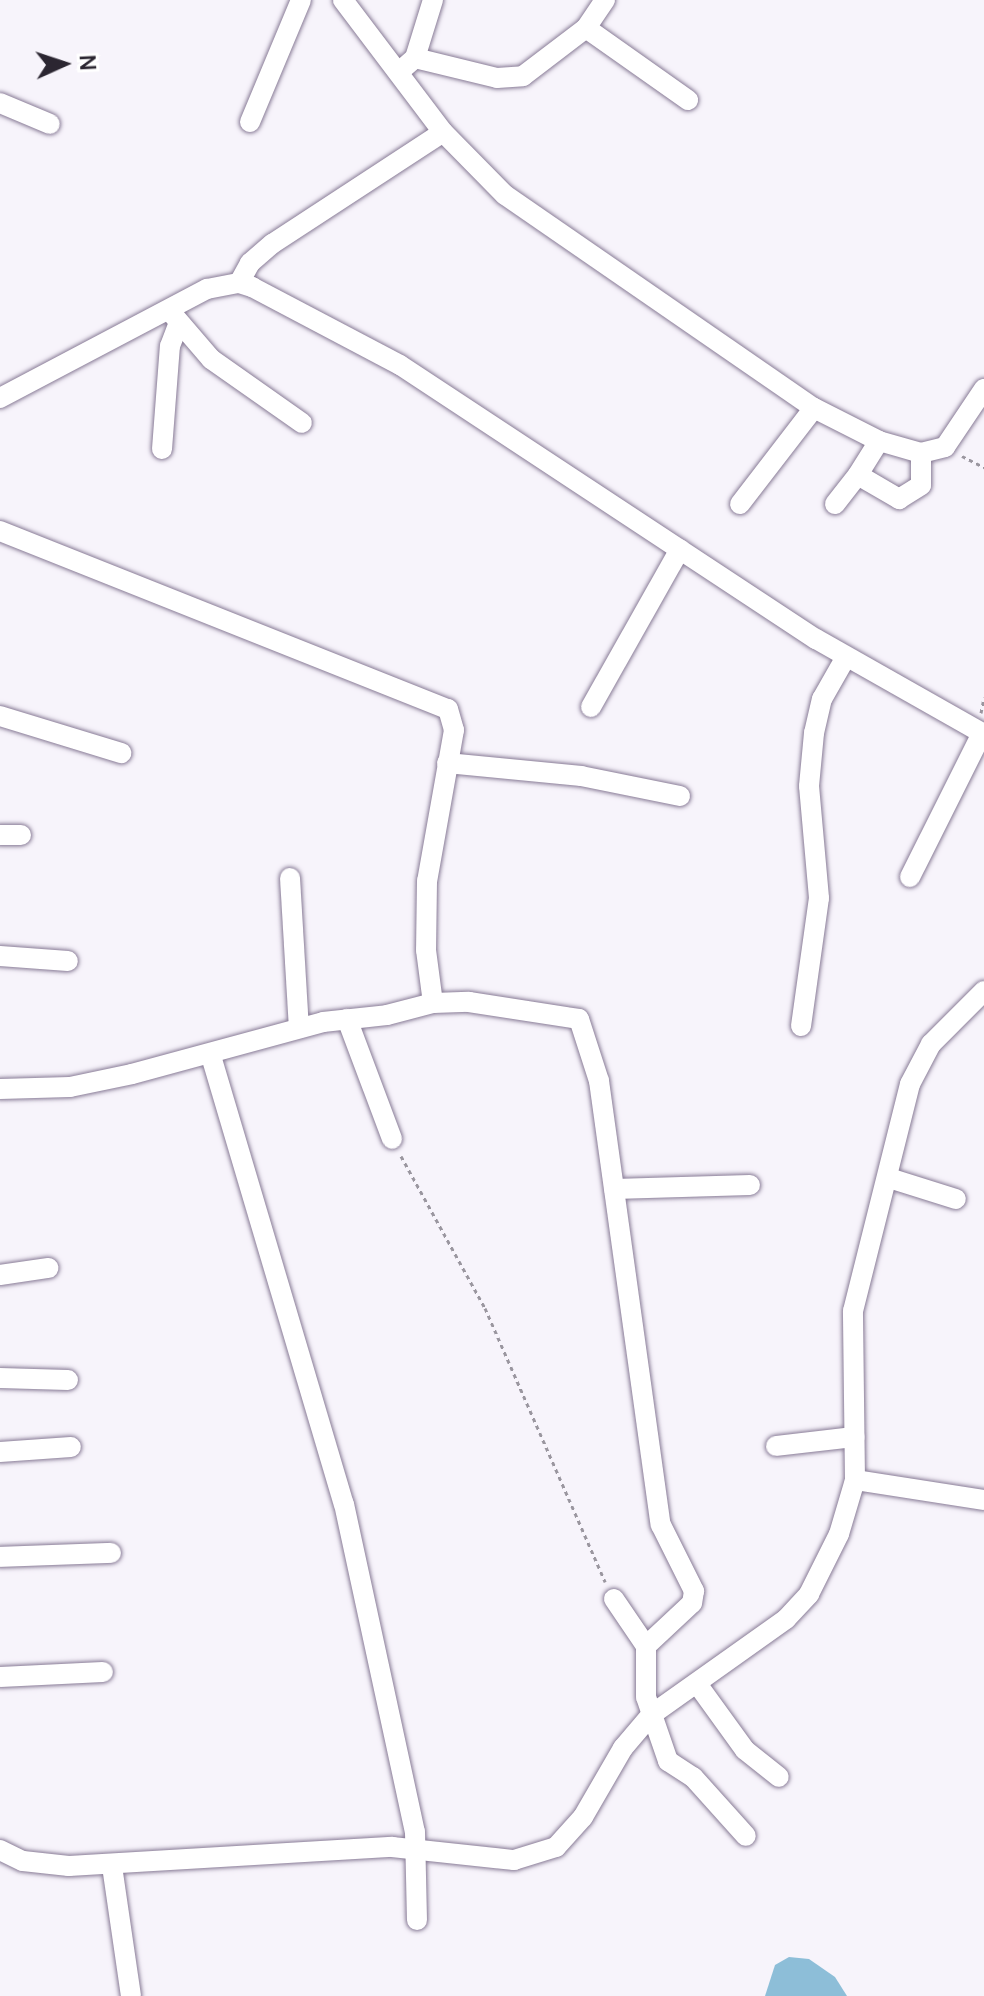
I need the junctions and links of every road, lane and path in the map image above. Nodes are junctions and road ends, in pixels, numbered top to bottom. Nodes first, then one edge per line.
1 (301, 0) edge
2 (343, 0) edge
3 (433, 0) edge
4 (605, 0) edge
5 (586, 28) junction
6 (407, 64) junction
7 (688, 100) dead end
8 (0, 103) edge
9 (250, 122) dead end
10 (50, 124) dead end
11 (443, 132) junction
12 (239, 283) junction
13 (174, 316) junction
14 (984, 389) edge
15 (0, 398) edge
16 (814, 408) junction
17 (302, 423) dead end
18 (879, 441) junction
19 (945, 447) junction
20 (162, 449) dead end
21 (921, 453) junction
22 (984, 467) edge
23 (858, 475) junction
24 (740, 504) dead end
25 (835, 504) dead end
26 (0, 531) edge
27 (680, 549) junction
28 (846, 657) junction
29 (591, 707) dead end
30 (0, 716) edge
31 (983, 733) edge
32 (121, 753) dead end
33 (447, 763) junction
34 (680, 796) dead end
35 (910, 877) dead end
36 (290, 878) dead end
37 (0, 956) edge
38 (68, 961) dead end
39 (984, 991) edge
40 (433, 1003) junction
41 (347, 1019) junction
42 (801, 1026) dead end
43 (299, 1028) junction
44 (211, 1056) junction
45 (0, 1089) edge
46 (392, 1139) joint
47 (889, 1178) junction
48 (750, 1185) dead end
49 (614, 1189) junction
50 (956, 1199) dead end
51 (48, 1268) dead end
52 (0, 1275) edge
53 (0, 1378) edge
54 (68, 1380) dead end
55 (854, 1437) junction
56 (776, 1446) dead end
57 (71, 1447) dead end
58 (0, 1452) edge
59 (855, 1480) junction
60 (984, 1500) edge
61 (111, 1553) dead end
62 (0, 1557) edge
63 (614, 1599) joint
64 (646, 1646) junction
65 (103, 1672) dead end
66 (0, 1677) edge
67 (698, 1685) junction
68 (651, 1715) junction
69 (779, 1777) dead end
70 (746, 1836) dead end
71 (417, 1848) junction
72 (0, 1850) edge
73 (112, 1866) junction
74 (417, 1920) dead end
75 (131, 1996) edge

1 - 9 street
2 - 6 street
3 - 6 street
4 - 5 street
5 - 6 street
5 - 7 street
6 - 11 street
8 - 10 street
11 - 12 street
11 - 16 street
12 - 13 street
12 - 27 street
13 - 15 street
13 - 17 street
13 - 20 street
14 - 19 street
16 - 18 street
16 - 24 street
18 - 21 street
18 - 23 street
19 - 21 street
19 - 22 path
21 - 23 street
23 - 25 street
26 - 33 street
27 - 28 street
27 - 29 street
28 - 31 street
28 - 42 street
30 - 32 street
31 - 35 street
33 - 34 street
33 - 40 street
36 - 43 street
37 - 38 street
39 - 47 street
40 - 41 street
40 - 49 street
41 - 43 street
41 - 46 street
43 - 44 street
44 - 45 street
44 - 71 street
46 - 63 path
47 - 50 street
47 - 55 street
48 - 49 street
49 - 64 street
51 - 52 street
53 - 54 street
55 - 56 street
55 - 59 street
57 - 58 street
59 - 60 street
59 - 67 street
61 - 62 street
63 - 64 street
64 - 68 street
65 - 66 street
67 - 68 street
67 - 69 street
68 - 70 street
68 - 71 street
71 - 73 street
71 - 74 street
72 - 73 street
73 - 75 street

